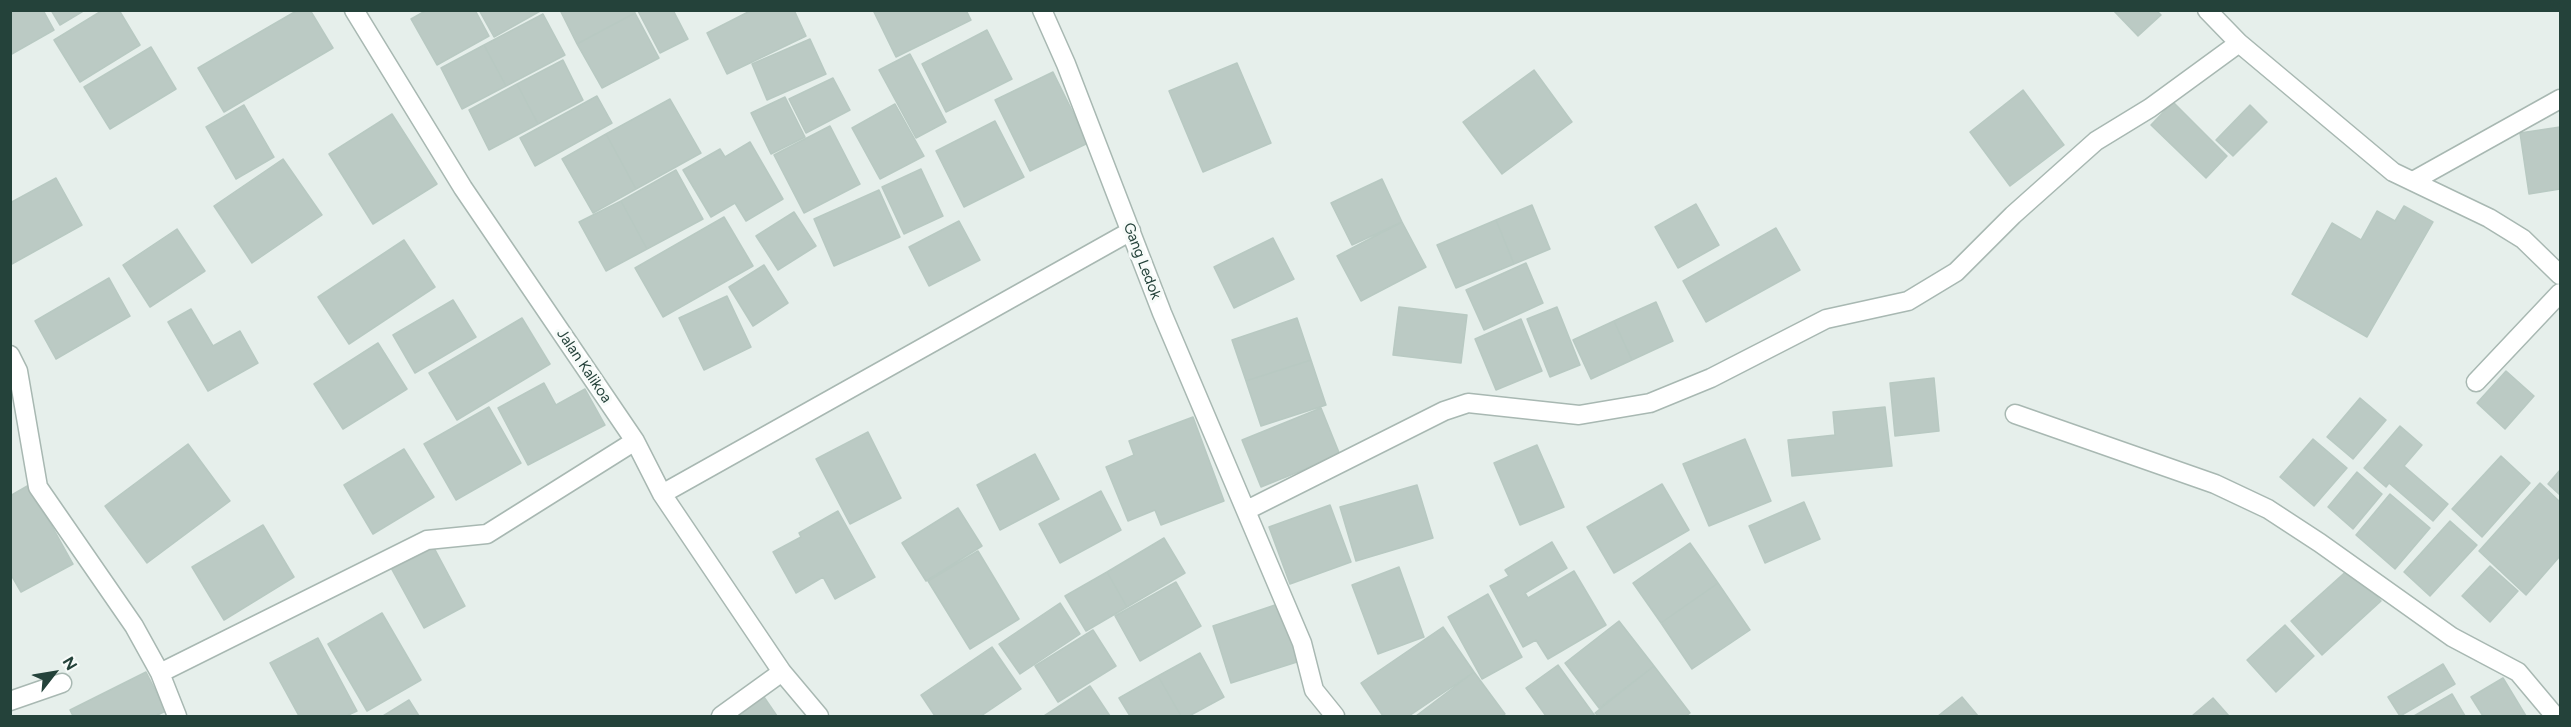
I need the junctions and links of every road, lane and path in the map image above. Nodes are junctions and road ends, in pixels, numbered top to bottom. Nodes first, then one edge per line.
1 (354, 10) edge
2 (1042, 10) edge
3 (2206, 10) edge
4 (2239, 43) junction
5 (2560, 99) edge
6 (2413, 181) junction
7 (1131, 231) junction
8 (2560, 275) edge
9 (2560, 293) edge
10 (10, 355) edge
11 (2476, 382) dead end
12 (2015, 414) dead end
13 (635, 441) junction
14 (662, 494) junction
15 (1247, 510) junction
16 (782, 672) junction
17 (160, 673) junction
18 (62, 683) dead end
19 (10, 701) edge
20 (177, 717) edge
21 (721, 717) edge
22 (819, 717) edge
23 (1335, 717) edge
24 (2555, 717) edge

1 - 13 street, Jalan Kalikoa
2 - 7 street, Gang Ledok
3 - 4 street
4 - 6 street
4 - 15 street
5 - 6 street
6 - 8 street
7 - 14 street
7 - 15 street, Gang Ledok
9 - 11 street
10 - 17 street
12 - 24 street
13 - 14 street, Jalan Kalikoa
13 - 17 street
14 - 16 street, Jalan Kalikoa
15 - 23 street, Gang Ledok
16 - 21 street
16 - 22 street, Jalan Kalikoa
17 - 20 street
18 - 19 street

